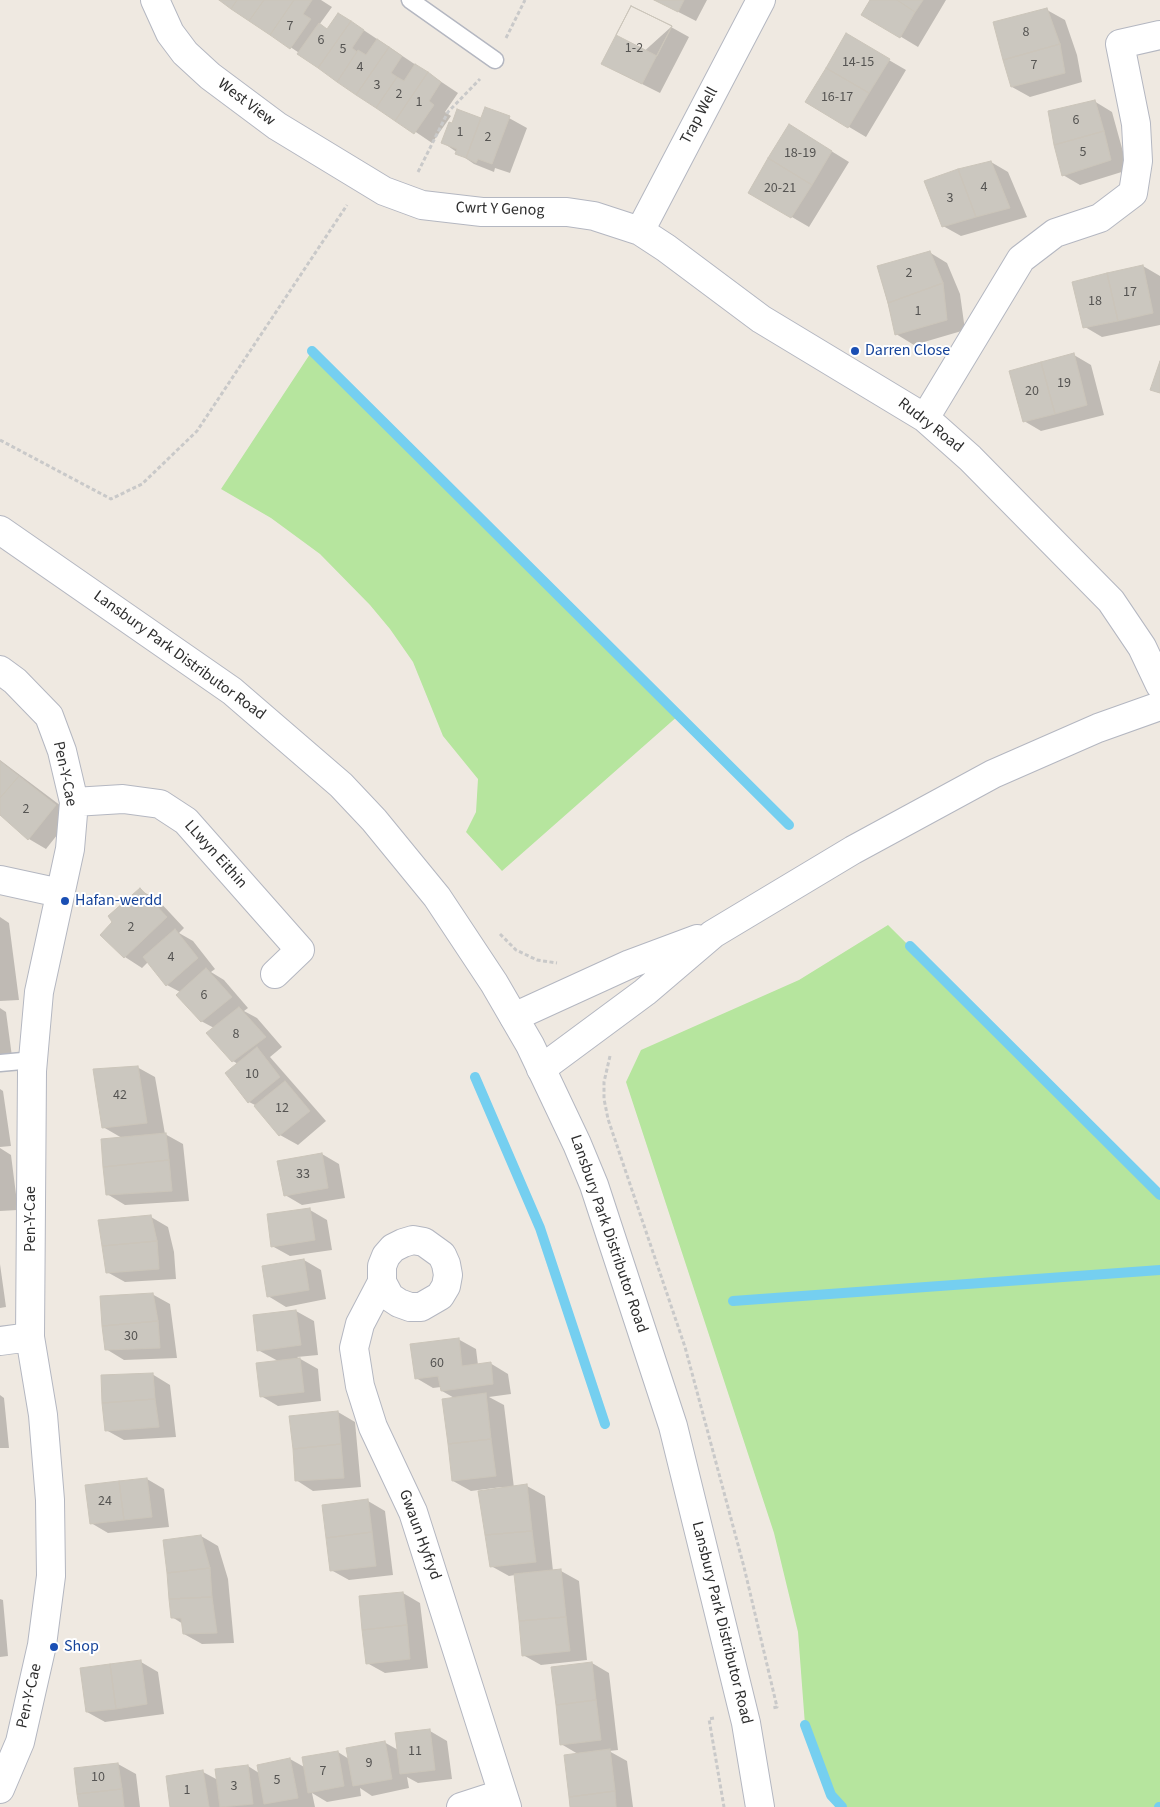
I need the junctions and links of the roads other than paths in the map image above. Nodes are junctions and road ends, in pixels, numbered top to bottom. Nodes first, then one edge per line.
1 (155, 0) edge
2 (410, 0) edge
3 (761, 0) edge
4 (1160, 35) edge
5 (495, 60) road end
6 (364, 179) joint
7 (640, 231) junction
8 (925, 418) junction
9 (0, 530) edge
10 (0, 670) edge
11 (1160, 686) edge
12 (1160, 706) edge
13 (74, 802) junction
14 (0, 880) edge
15 (60, 894) junction
16 (712, 934) junction
17 (275, 974) dead end
18 (514, 1018) junction
19 (33, 1060) junction
20 (0, 1063) edge
21 (542, 1069) junction
22 (382, 1282) dead end
23 (30, 1337) junction
24 (0, 1342) edge
25 (0, 1789) edge
26 (504, 1800) edge
27 (461, 1807) edge
28 (760, 1807) edge

1 - 6 street, West View
2 - 5 lane
3 - 7 street, Trap Well
4 - 8 street
6 - 7 street, Cwrt Y Genog
7 - 8 street, Rudry Road
8 - 11 street, Rudry Road
9 - 18 street, Lansbury Park Distributor Road
10 - 13 street, Pen-Y-Cae
12 - 16 street
13 - 15 street, Pen-Y-Cae
13 - 17 street, LLwyn Eithin
14 - 15 street
15 - 19 street, Pen-Y-Cae
16 - 18 street
16 - 21 street
18 - 21 street, Lansbury Park Distributor Road
19 - 20 lane
19 - 23 street, Pen-Y-Cae
21 - 28 street, Lansbury Park Distributor Road
22 - 26 street, Gwaun Hyfryd
23 - 24 street
23 - 25 street, Pen-Y-Cae
26 - 27 street, Gwaun Hyfryd

